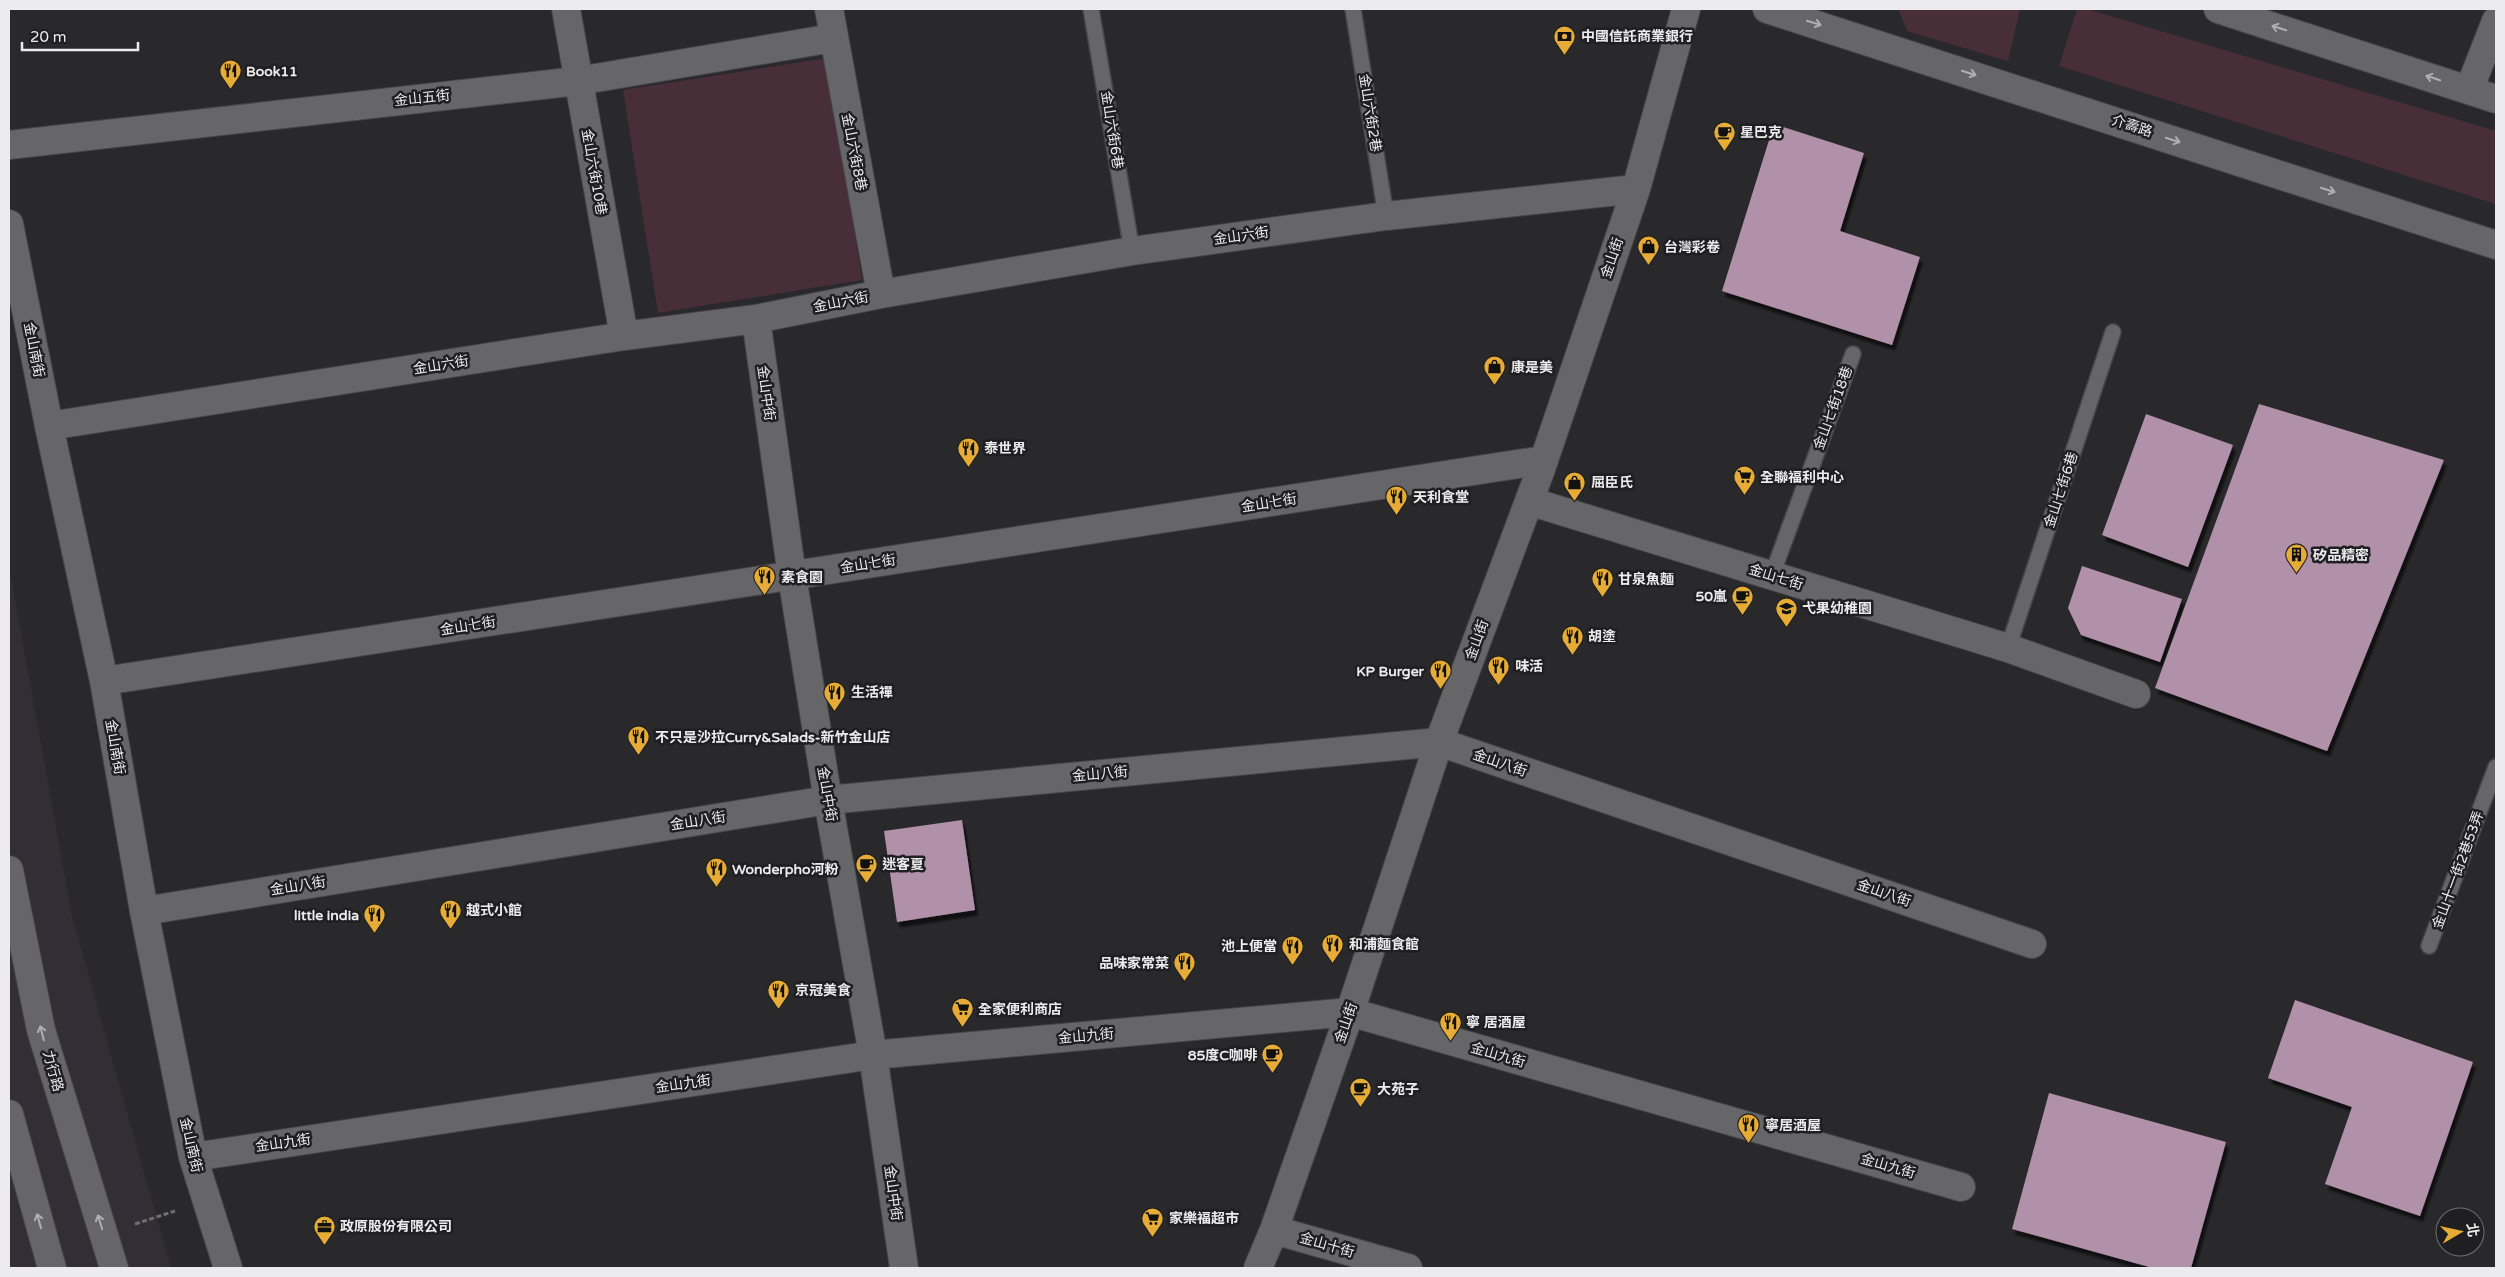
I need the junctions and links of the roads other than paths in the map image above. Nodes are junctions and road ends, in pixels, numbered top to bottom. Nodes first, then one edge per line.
1 (566, 9) edge
2 (829, 9) edge
3 (1091, 9) edge
4 (1354, 9) edge
5 (1686, 9) edge
6 (1768, 9) edge
7 (2218, 9) edge
8 (2496, 21) edge
9 (833, 38) junction
10 (578, 81) junction
11 (2469, 90) junction
12 (2496, 98) edge
13 (9, 145) edge
14 (1636, 189) junction
15 (1386, 216) junction
16 (9, 224) edge
17 (2496, 245) edge
18 (1132, 251) junction
19 (881, 294) junction
20 (756, 318) junction
21 (2113, 332) dead end
22 (624, 336) junction
23 (1853, 354) dead end
24 (49, 426) junction
25 (1544, 460) junction
26 (1529, 501) junction
27 (1772, 575) junction
28 (792, 576) junction
29 (2008, 648) junction
30 (104, 682) junction
31 (2136, 694) dead end
32 (1439, 742) junction
33 (2496, 766) edge
34 (828, 800) junction
35 (9, 870) edge
36 (144, 911) junction
37 (2032, 944) dead end
38 (2430, 946) dead end
39 (1350, 1012) junction
40 (874, 1056) junction
41 (9, 1114) edge
42 (193, 1157) junction
43 (1961, 1187) dead end
44 (1274, 1230) junction
45 (52, 1268) edge
46 (114, 1268) edge
47 (228, 1268) edge
48 (904, 1268) edge
49 (1258, 1268) edge
50 (1408, 1268) edge

1 - 10 street, 金山六街10巷
2 - 9 street, 金山六街8巷
3 - 18 lane, 金山六街6巷
4 - 15 lane, 金山六街2巷
5 - 14 street, 金山街
6 -> 17 street, 介壽路
11 -> 7 street
8 - 11 street
9 - 10 street, 金山五街
9 - 19 street, 金山六街8巷
10 - 13 street, 金山五街
10 - 22 street, 金山六街10巷
11 - 12 street
14 - 15 street, 金山六街
14 - 25 street, 金山街
15 - 18 street, 金山六街
16 - 24 street, 金山南街
18 - 19 street, 金山六街
19 - 20 street, 金山六街
20 - 22 street, 金山六街
20 - 28 street, 金山中街
21 - 29 lane, 金山七街6巷
22 - 24 street, 金山六街
23 - 27 lane, 金山七街18巷
24 - 30 street, 金山南街
25 - 26 street, 金山街
25 - 28 street, 金山七街
26 - 27 street, 金山七街
26 - 32 street, 金山街
27 - 29 street, 金山七街
28 - 30 street, 金山七街
28 - 34 street, 金山中街
29 - 31 street, 金山七街
30 - 36 street, 金山南街
32 - 34 street, 金山八街
32 - 37 street, 金山八街
32 - 39 street, 金山街
33 - 38 lane, 金山十一街2巷53弄
34 - 36 street, 金山八街
34 - 40 street, 金山中街
46 -> 35 street, 力行路
36 - 42 street, 金山南街
39 - 40 street, 金山九街
39 - 43 street, 金山九街
39 - 44 street, 金山街
40 - 42 street, 金山九街
40 - 48 street, 金山中街
45 -> 41 street
42 - 47 street, 金山南街
44 - 49 street, 金山街
44 - 50 street, 金山十街

